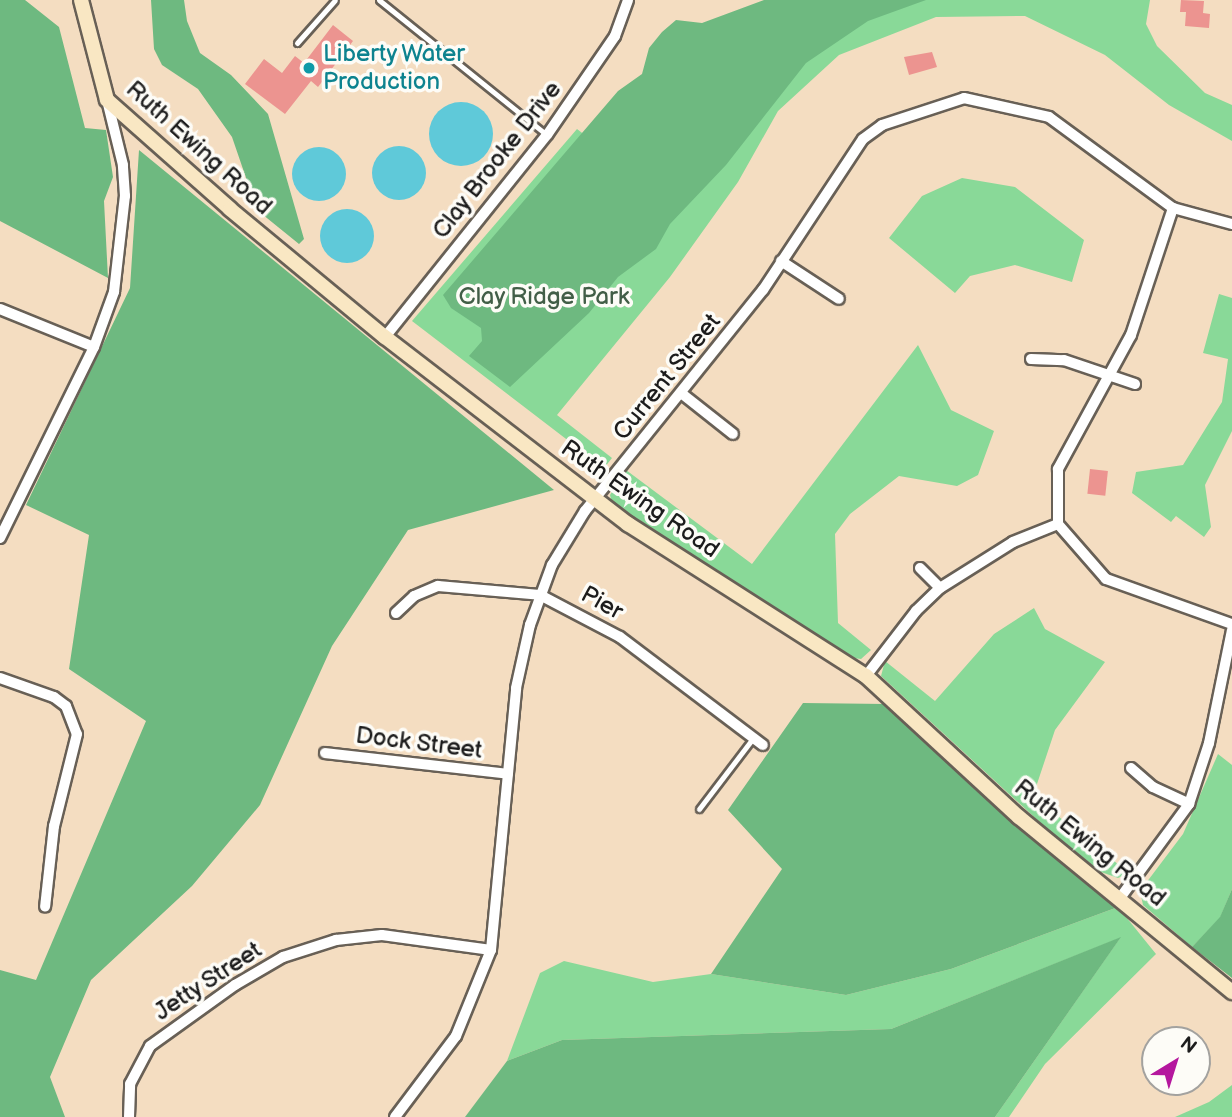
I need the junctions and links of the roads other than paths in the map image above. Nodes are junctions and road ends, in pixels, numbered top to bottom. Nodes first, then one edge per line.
1 (81, 0) edge
2 (332, 0) edge
3 (379, 0) edge
4 (628, 0) edge
5 (297, 43) dead end
6 (107, 100) junction
7 (547, 135) junction
8 (1173, 208) junction
9 (1232, 224) edge
10 (781, 261) junction
11 (839, 299) dead end
12 (0, 309) edge
13 (385, 337) junction
14 (94, 347) junction
15 (1031, 359) dead end
16 (1107, 378) junction
17 (1135, 384) dead end
18 (681, 393) junction
19 (733, 434) dead end
20 (595, 499) junction
21 (5, 516) edge
22 (1058, 524) junction
23 (0, 538) edge
24 (920, 568) dead end
25 (940, 588) junction
26 (540, 595) junction
27 (396, 613) dead end
28 (1232, 624) edge
29 (1232, 630) edge
30 (866, 676) junction
31 (0, 678) edge
32 (753, 738) junction
33 (763, 745) dead end
34 (325, 753) dead end
35 (1131, 768) dead end
36 (508, 774) junction
37 (1189, 804) junction
38 (699, 809) dead end
39 (1119, 898) junction
40 (45, 907) dead end
41 (491, 950) junction
42 (1232, 992) edge
43 (129, 1117) edge
44 (395, 1117) edge

1 - 6 street, Ruth Ewing Road
2 - 5 lane
3 - 7 lane
4 - 7 street, Clay Brooke Drive
6 - 13 street, Ruth Ewing Road
6 - 14 street
7 - 13 street, Clay Brooke Drive
8 - 9 street, Current Street
8 - 10 street, Current Street
8 - 16 street
10 - 11 street
10 - 18 street, Current Street
12 - 14 street
13 - 20 street, Ruth Ewing Road
14 - 21 street
15 - 16 street
16 - 17 street
16 - 22 street
18 - 19 street
18 - 20 street, Current Street
20 - 26 street, Current Street
20 - 30 street, Ruth Ewing Road
21 - 23 street
22 - 25 street
22 - 28 street
24 - 25 street
25 - 30 street
26 - 27 street, Pier
26 - 32 street, Pier
26 - 36 street, Current Street
29 - 37 street
30 - 39 street, Ruth Ewing Road
31 - 40 street
32 - 33 street, Pier
32 - 38 lane
34 - 36 street, Dock Street
35 - 37 street
36 - 41 street, Current Street
37 - 39 street
39 - 42 street, Ruth Ewing Road
41 - 43 street, Jetty Street
41 - 44 street, Current Street

